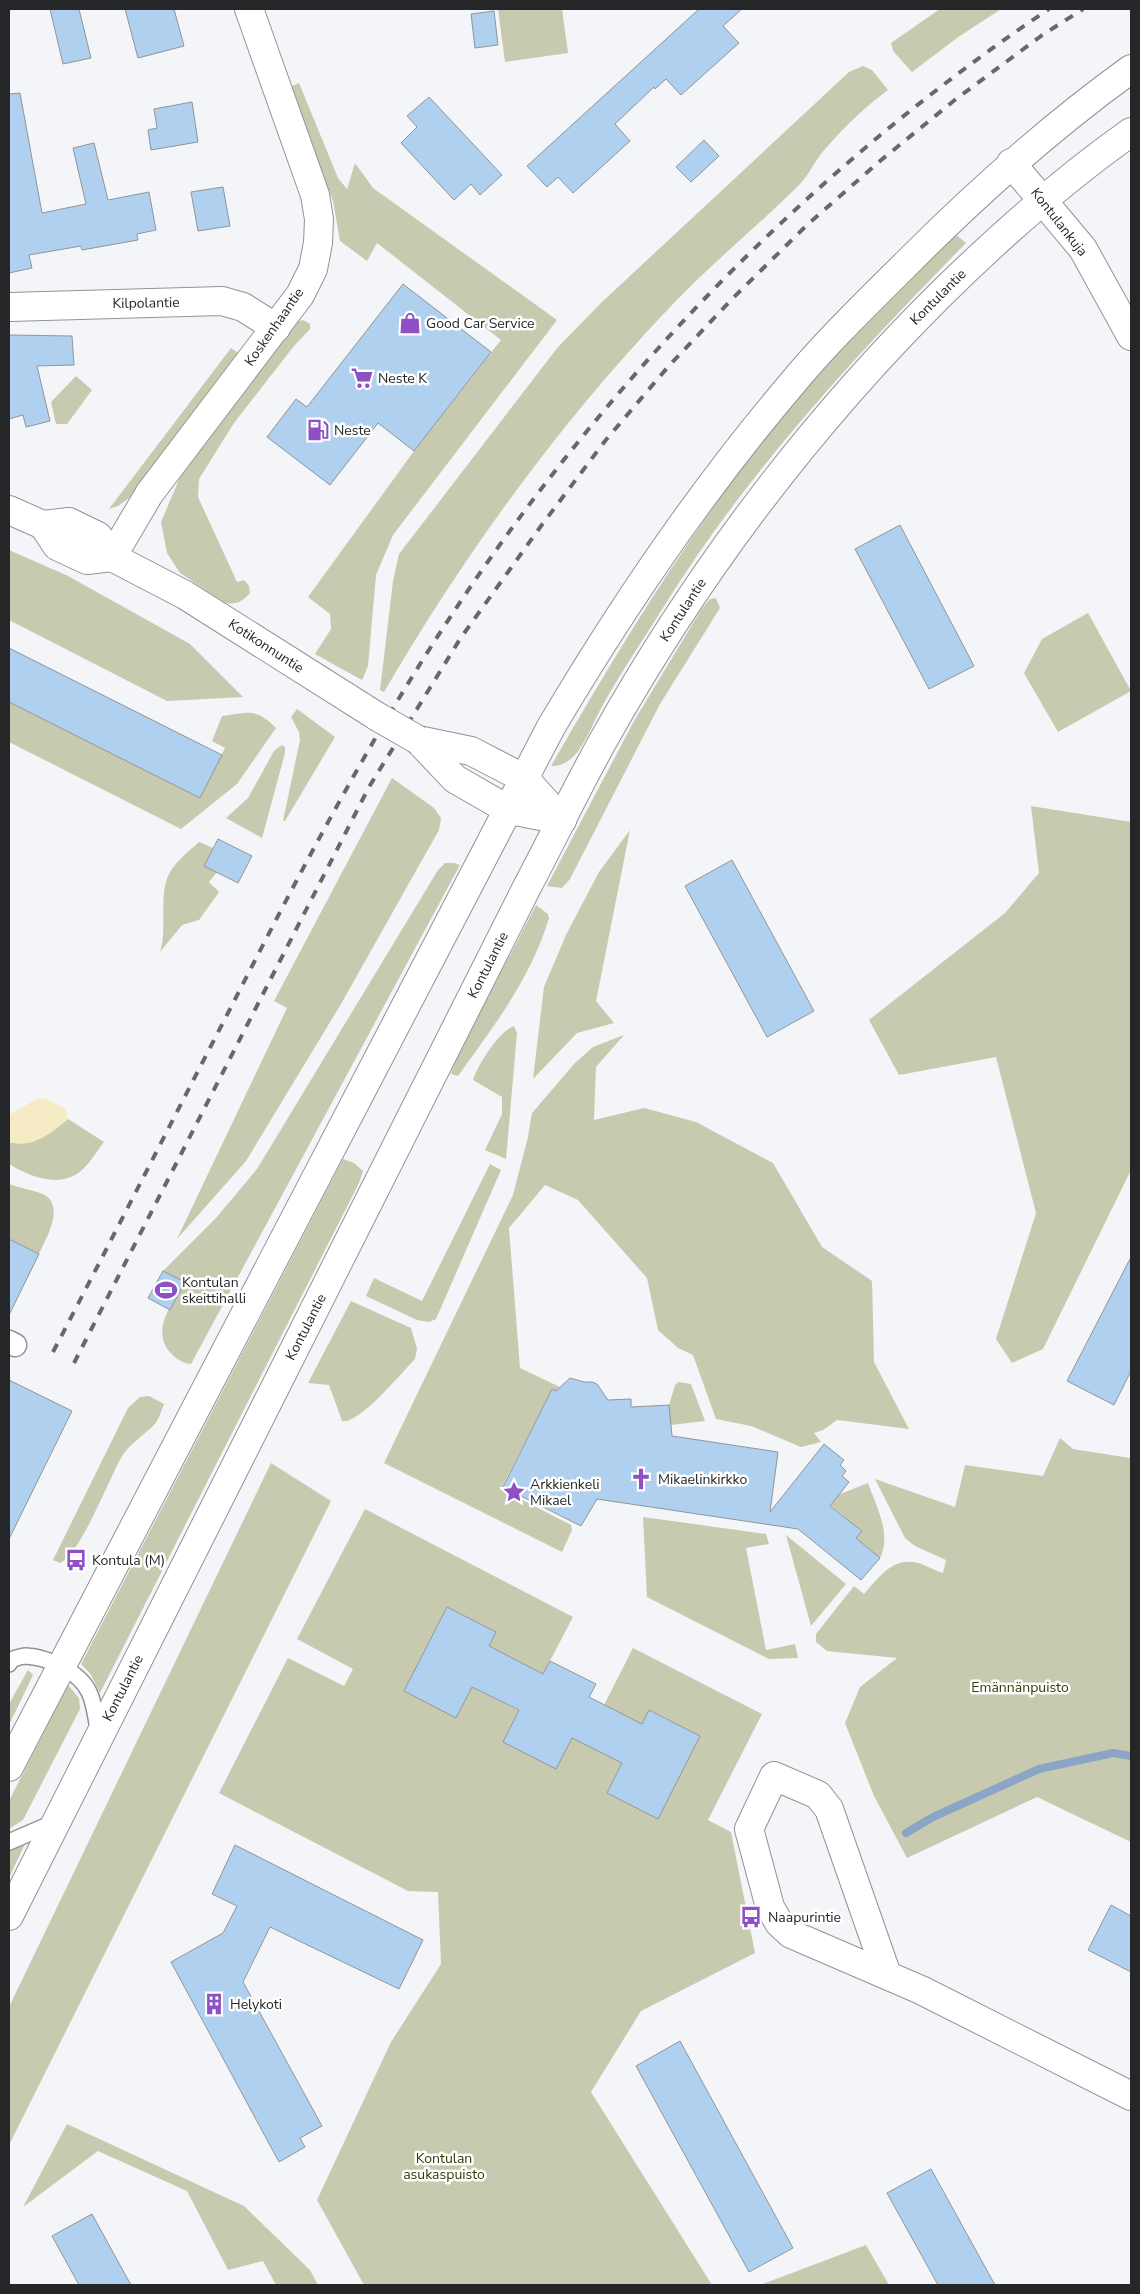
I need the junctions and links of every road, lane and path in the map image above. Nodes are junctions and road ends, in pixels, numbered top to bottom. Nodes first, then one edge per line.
1 (249, 9) edge
2 (1131, 69) edge
3 (1131, 132) edge
4 (1011, 163) junction
5 (1043, 199) junction
6 (9, 307) edge
7 (276, 328) junction
8 (1131, 336) edge
9 (9, 510) edge
10 (112, 557) junction
11 (418, 740) junction
12 (525, 779) junction
13 (508, 810) junction
14 (562, 820) junction
15 (9, 1342) edge
16 (9, 1347) edge
17 (9, 1664) edge
18 (61, 1667) junction
19 (99, 1736) junction
20 (9, 1767) edge
21 (56, 1822) junction
22 (9, 1842) edge
23 (9, 1916) edge
24 (887, 1975) junction
25 (1131, 2096) edge

1 - 7 main road, Koskenhaantie
2 - 4 main road
3 - 5 main road, Kontulantie
4 - 5 main road, Kontulankuja
4 - 12 main road
5 - 8 main road, Kontulankuja
5 - 14 main road, Kontulantie
6 - 7 main road, Kilpolantie
7 - 10 main road, Koskenhaantie
9 - 10 main road, Kotikonnuntie
10 - 11 main road, Kotikonnuntie, bridge
11 - 12 main road, Kotikonnuntie
11 - 13 main road, Kotikonnuntie
12 - 13 main road
12 - 14 main road, Kotikonnuntie
13 - 14 main road, Kotikonnuntie
13 - 18 main road
14 - 19 main road, Kontulantie
15 - 16 street
17 - 18 lane
18 - 19 lane
18 - 20 main road
19 - 21 main road, Kontulantie
21 - 22 lane
21 - 23 main road, Kontulantie
24 - 24 main road
24 - 25 main road

